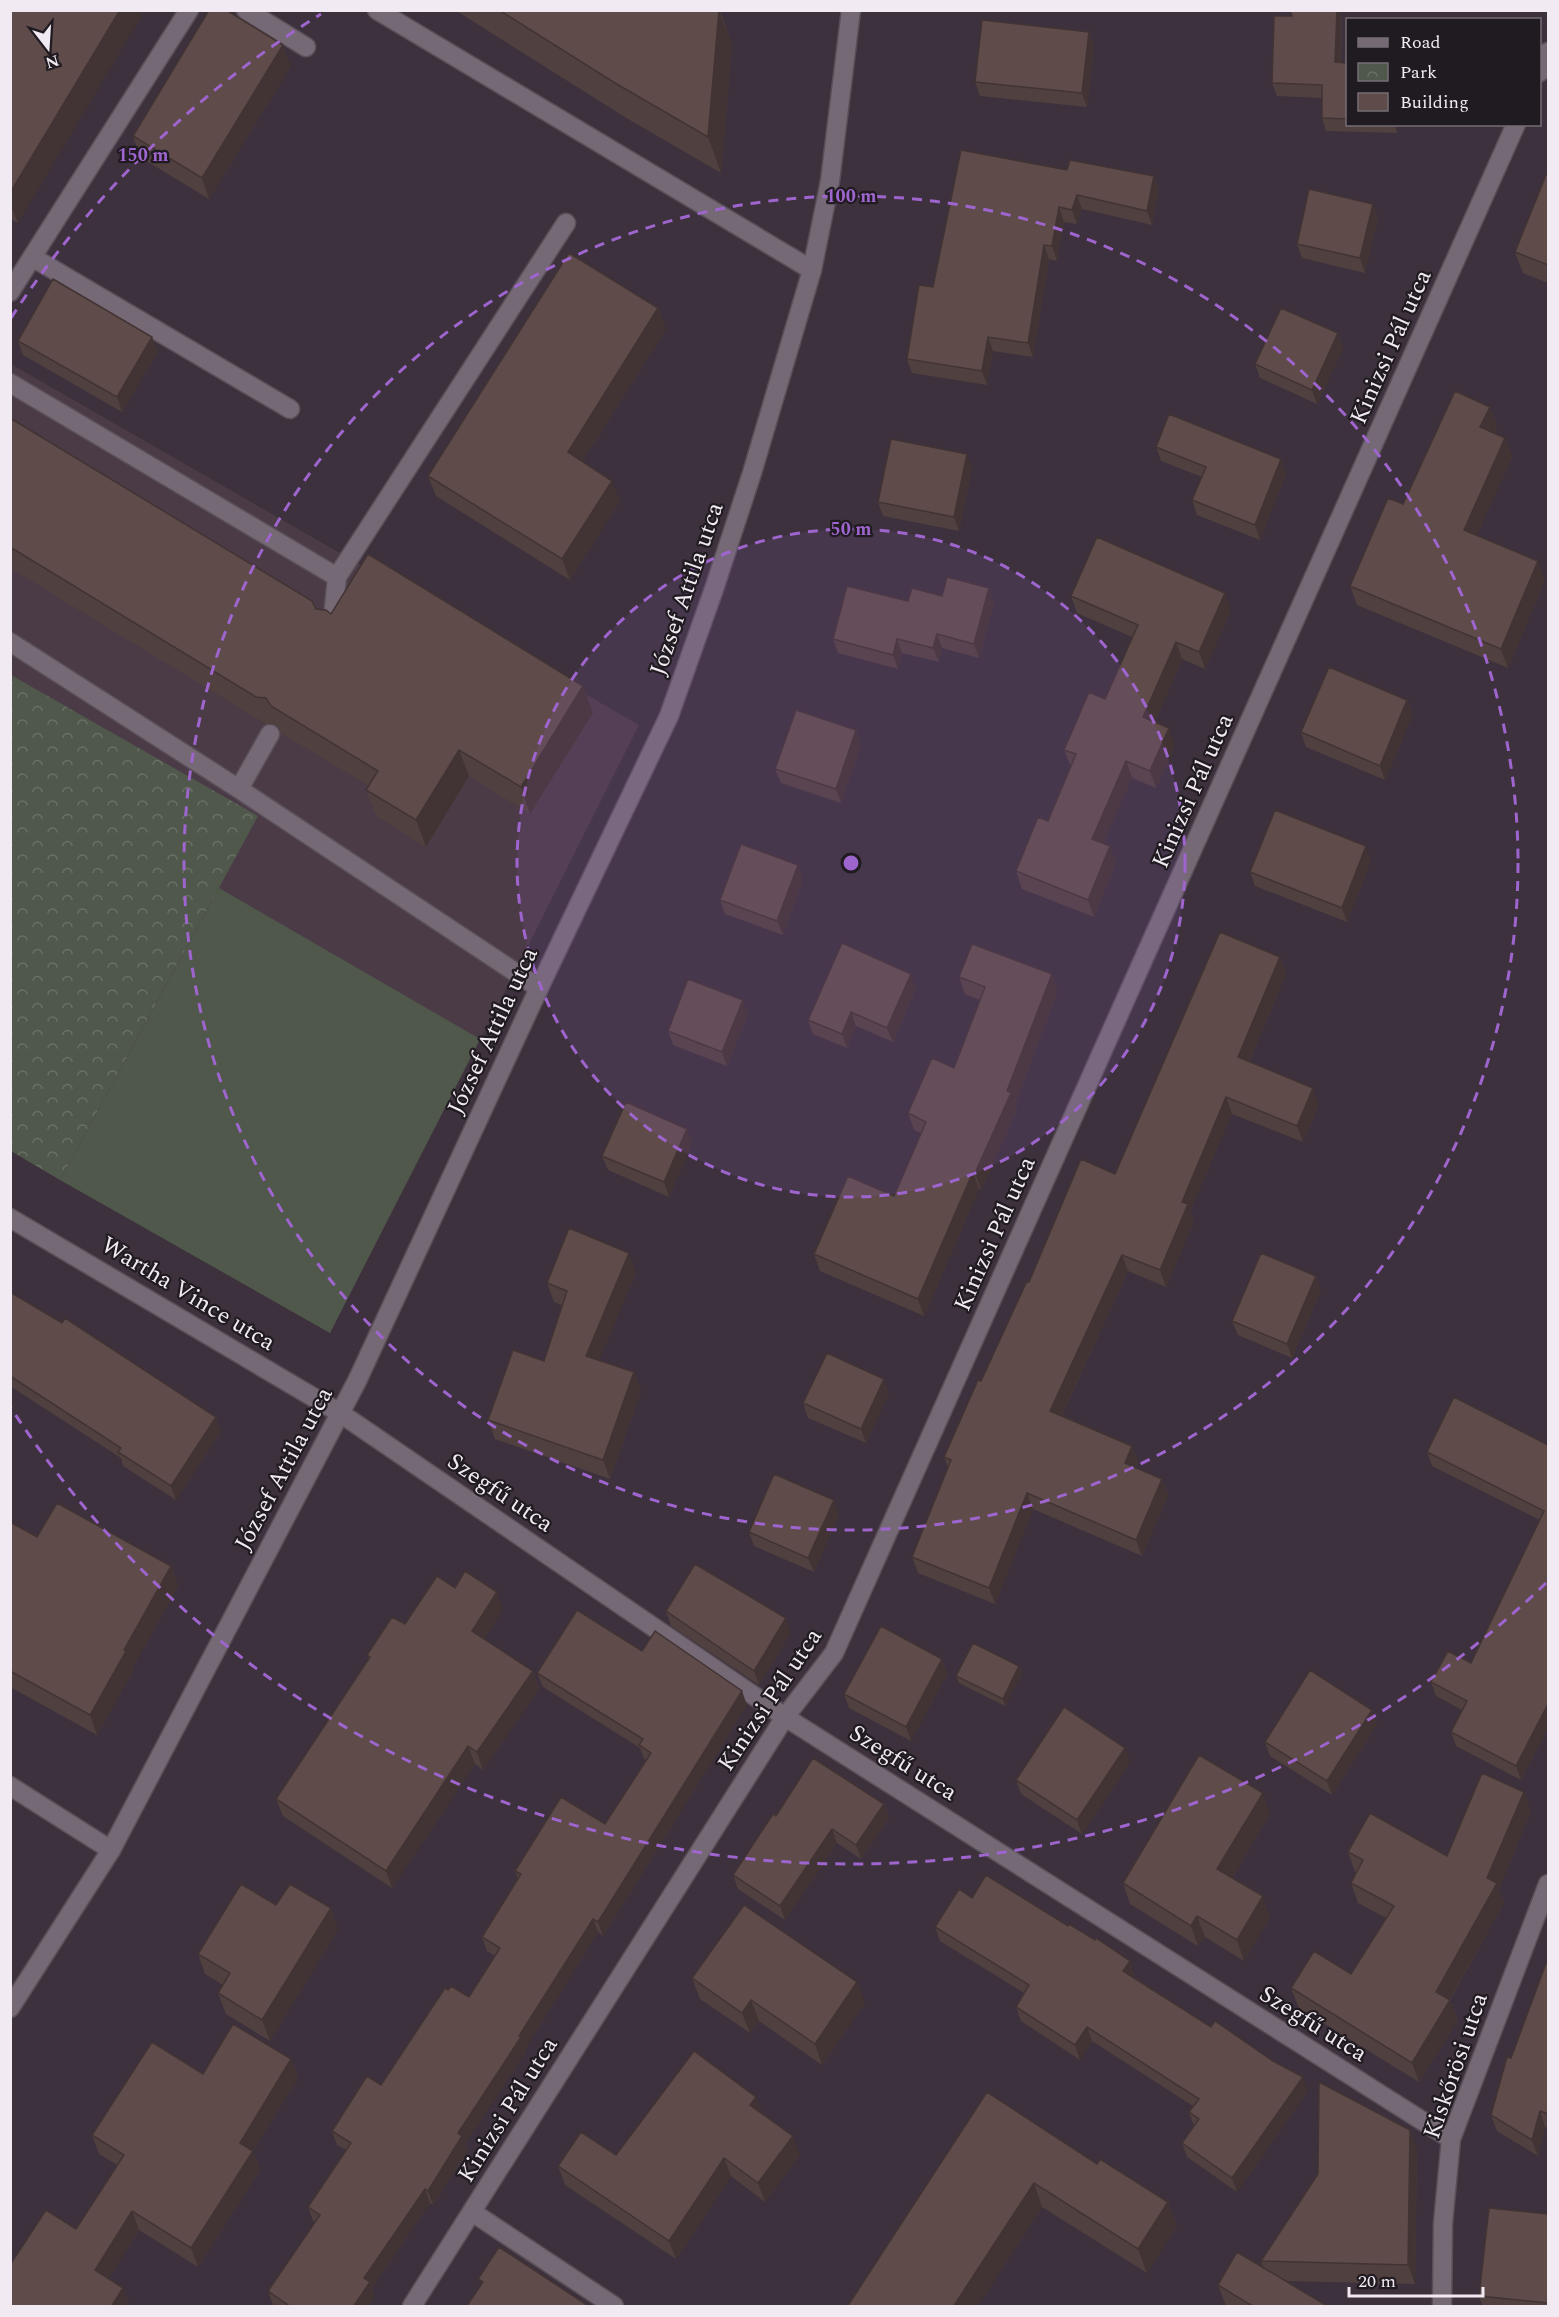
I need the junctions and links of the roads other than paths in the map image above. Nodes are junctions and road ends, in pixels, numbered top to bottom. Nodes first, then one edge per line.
1 (189, 10) edge
2 (246, 10) edge
3 (377, 10) edge
4 (851, 10) edge
5 (306, 47) dead end
6 (1548, 52) edge
7 (1541, 68) edge
8 (1515, 126) edge
9 (566, 223) dead end
10 (33, 257) junction
11 (812, 270) junction
12 (10, 292) edge
13 (10, 383) edge
14 (290, 409) dead end
15 (337, 577) junction
16 (332, 626) edge
17 (10, 642) edge
18 (270, 734) edge
19 (240, 789) junction
20 (539, 988) junction
21 (10, 1218) edge
22 (340, 1413) junction
23 (785, 1717) junction
24 (10, 1786) edge
25 (111, 1850) junction
26 (1548, 1884) edge
27 (10, 2008) edge
28 (1450, 2139) junction
29 (472, 2212) junction
30 (412, 2307) edge
31 (614, 2307) edge
32 (1442, 2307) edge

1 - 10 street
2 - 5 street
3 - 11 street
4 - 11 street, József Attila utca
6 - 7 street
8 - 23 street, Kinizsi Pál utca
9 - 15 street
10 - 12 street
10 - 14 street
11 - 20 street, József Attila utca
13 - 15 street
15 - 16 street
17 - 19 street
18 - 19 street
19 - 20 street
20 - 22 street, József Attila utca
21 - 22 street, Wartha Vince utca
22 - 23 street, Szegfű utca
22 - 25 street, József Attila utca
23 - 28 street, Szegfű utca
23 - 29 street, Kinizsi Pál utca
24 - 25 street
25 - 27 street, József Attila utca
26 - 28 street, Kiskőrösi utca
28 - 32 street, Kiskőrösi utca
29 - 30 street, Kinizsi Pál utca
29 - 31 street

